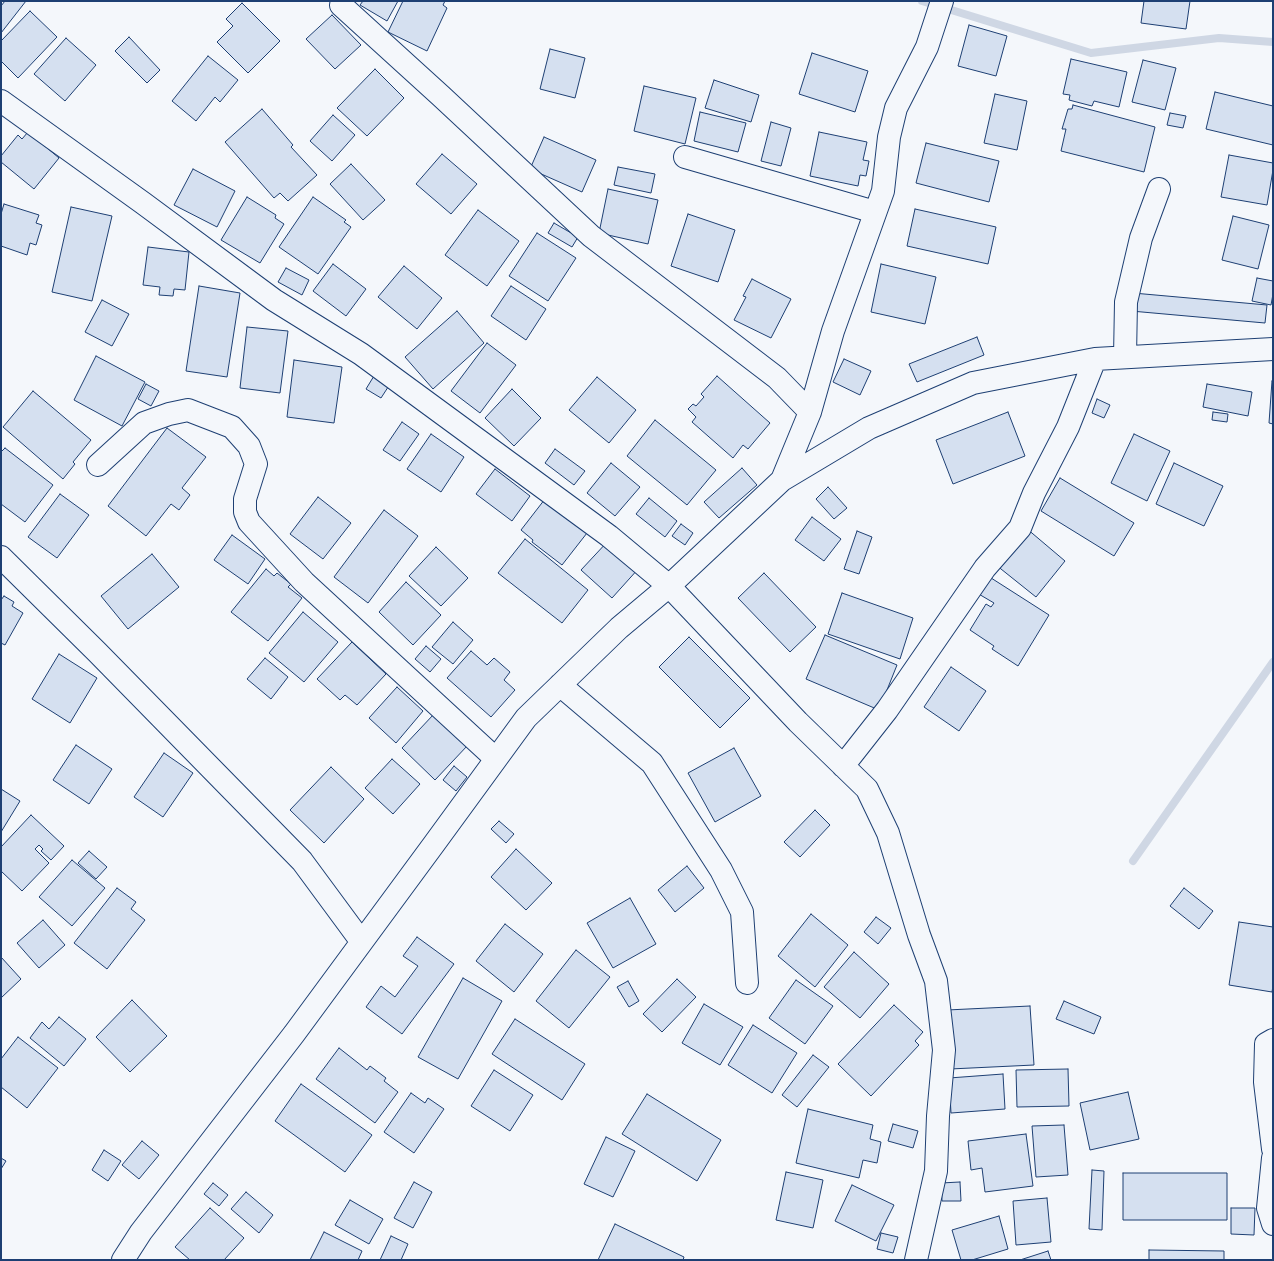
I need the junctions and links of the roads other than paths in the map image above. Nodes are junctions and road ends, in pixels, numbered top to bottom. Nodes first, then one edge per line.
1 (942, 1) edge
2 (341, 5) dead end
3 (1, 101) edge
4 (685, 157) dead end
5 (1159, 189) dead end
6 (875, 212) junction
7 (1273, 350) edge
8 (1125, 357) junction
9 (1096, 358) junction
10 (810, 412) junction
11 (98, 465) dead end
12 (782, 480) junction
13 (1, 557) edge
14 (669, 586) junction
15 (560, 685) junction
16 (496, 758) junction
17 (843, 766) junction
18 (361, 941) junction
19 (747, 983) dead end
20 (1273, 1040) edge
21 (1273, 1149) edge
22 (1273, 1158) edge
23 (1273, 1224) edge
24 (123, 1260) edge
25 (916, 1260) edge

1 - 6 street
2 - 10 street
3 - 14 street
4 - 6 street
5 - 8 street
6 - 10 street
7 - 8 street
8 - 9 street
9 - 12 street
9 - 17 street
10 - 12 street
11 - 16 street
12 - 14 street
13 - 18 street
14 - 15 street
14 - 17 street
15 - 16 street
15 - 19 street
16 - 18 street
17 - 25 street
18 - 24 street
20 - 21 street
22 - 23 street

